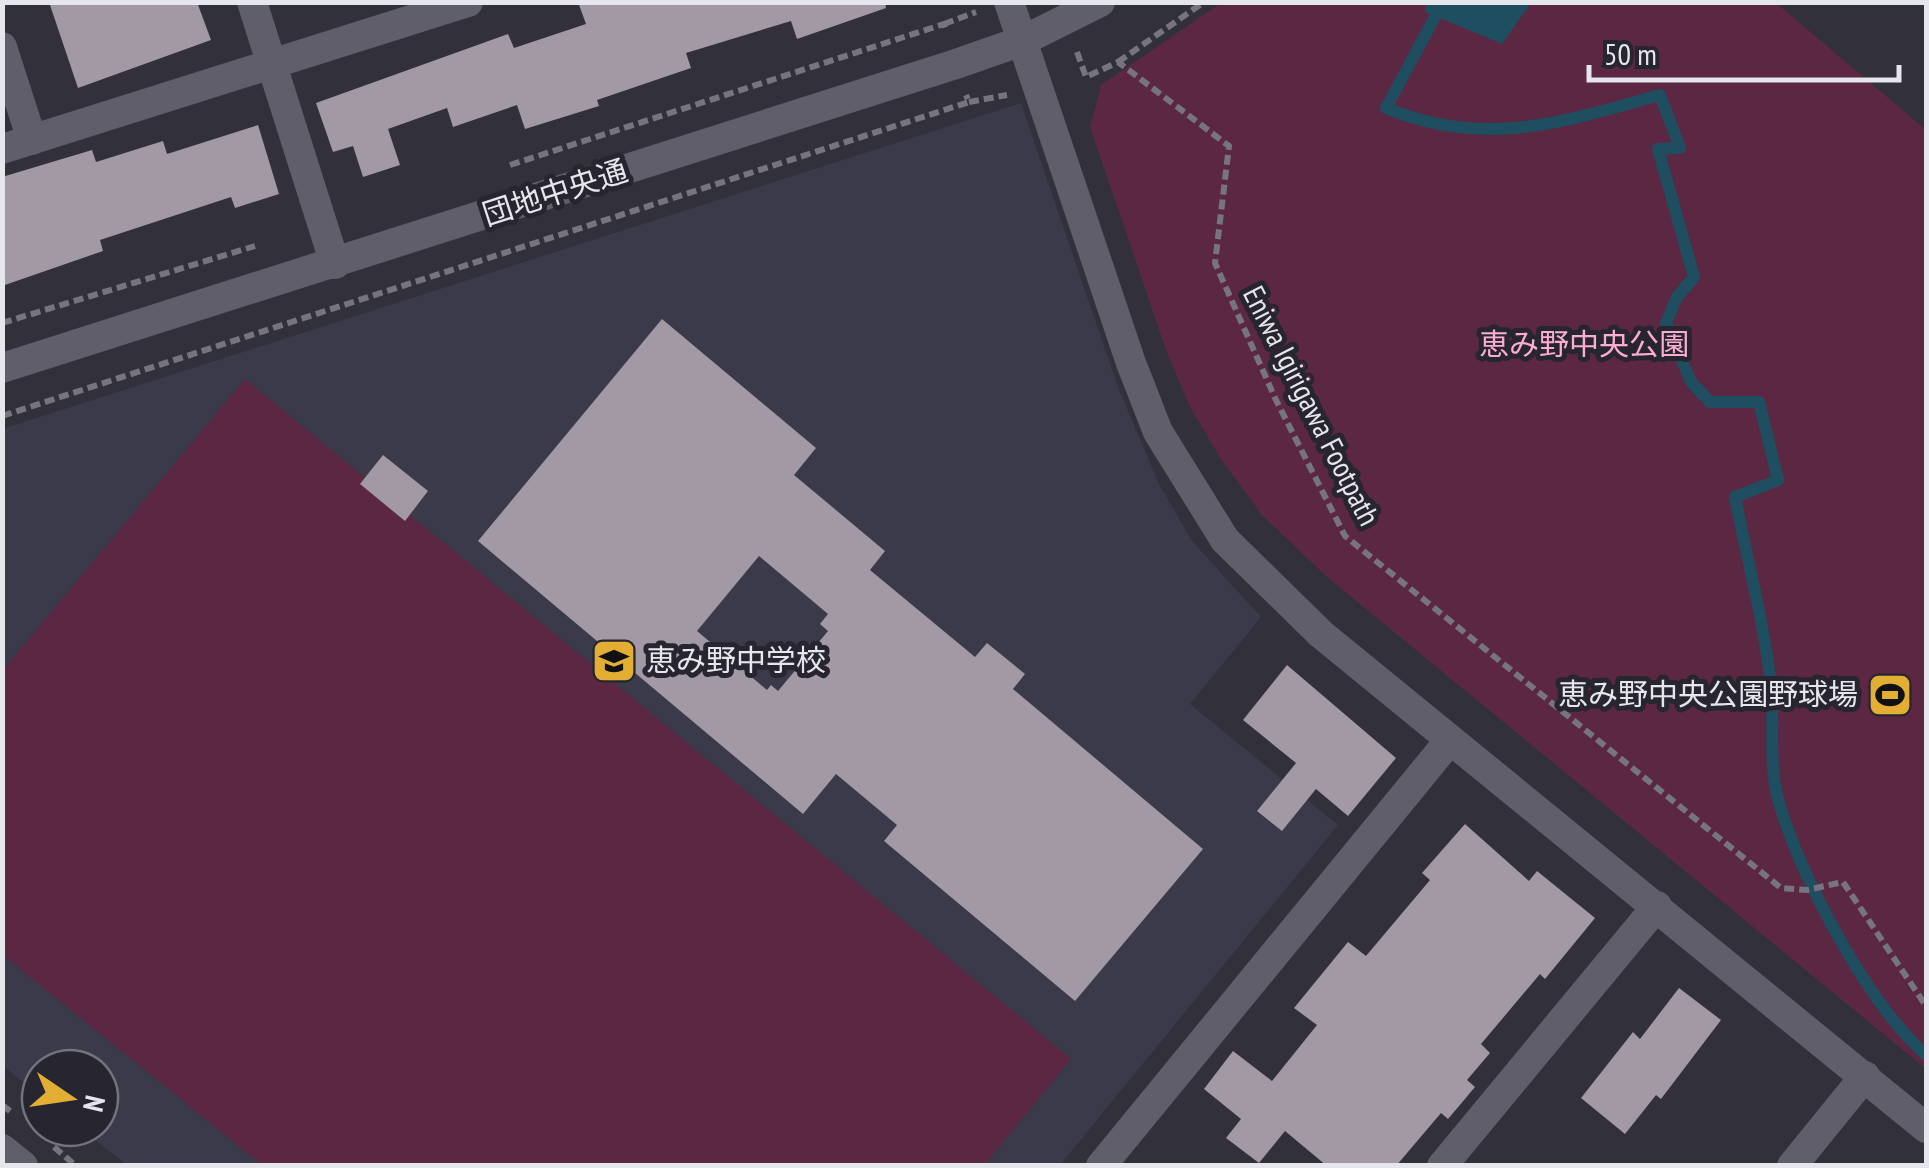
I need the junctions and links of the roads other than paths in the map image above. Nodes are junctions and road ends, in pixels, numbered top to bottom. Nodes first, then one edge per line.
1 (252, 2) edge
2 (468, 2) edge
3 (1009, 2) edge
4 (1100, 2) edge
5 (1022, 41) junction
6 (2, 47) edge
7 (271, 64) junction
8 (17, 145) edge
9 (335, 264) junction
10 (2, 368) edge
11 (1450, 740) junction
12 (1657, 906) junction
13 (1865, 1076) junction
14 (1926, 1128) edge
15 (2, 1149) edge
16 (23, 1166) edge
17 (1101, 1166) edge
18 (1442, 1166) edge
19 (1792, 1166) edge

1 - 7 street
2 - 7 street
3 - 5 street
4 - 5 street, 団地中央通
5 - 9 street, 団地中央通
5 - 11 street
6 - 8 street
7 - 8 street
7 - 9 street
9 - 10 street, 団地中央通
11 - 12 street
11 - 17 street
12 - 13 street
12 - 18 street
13 - 14 street
13 - 19 street
15 - 16 street

